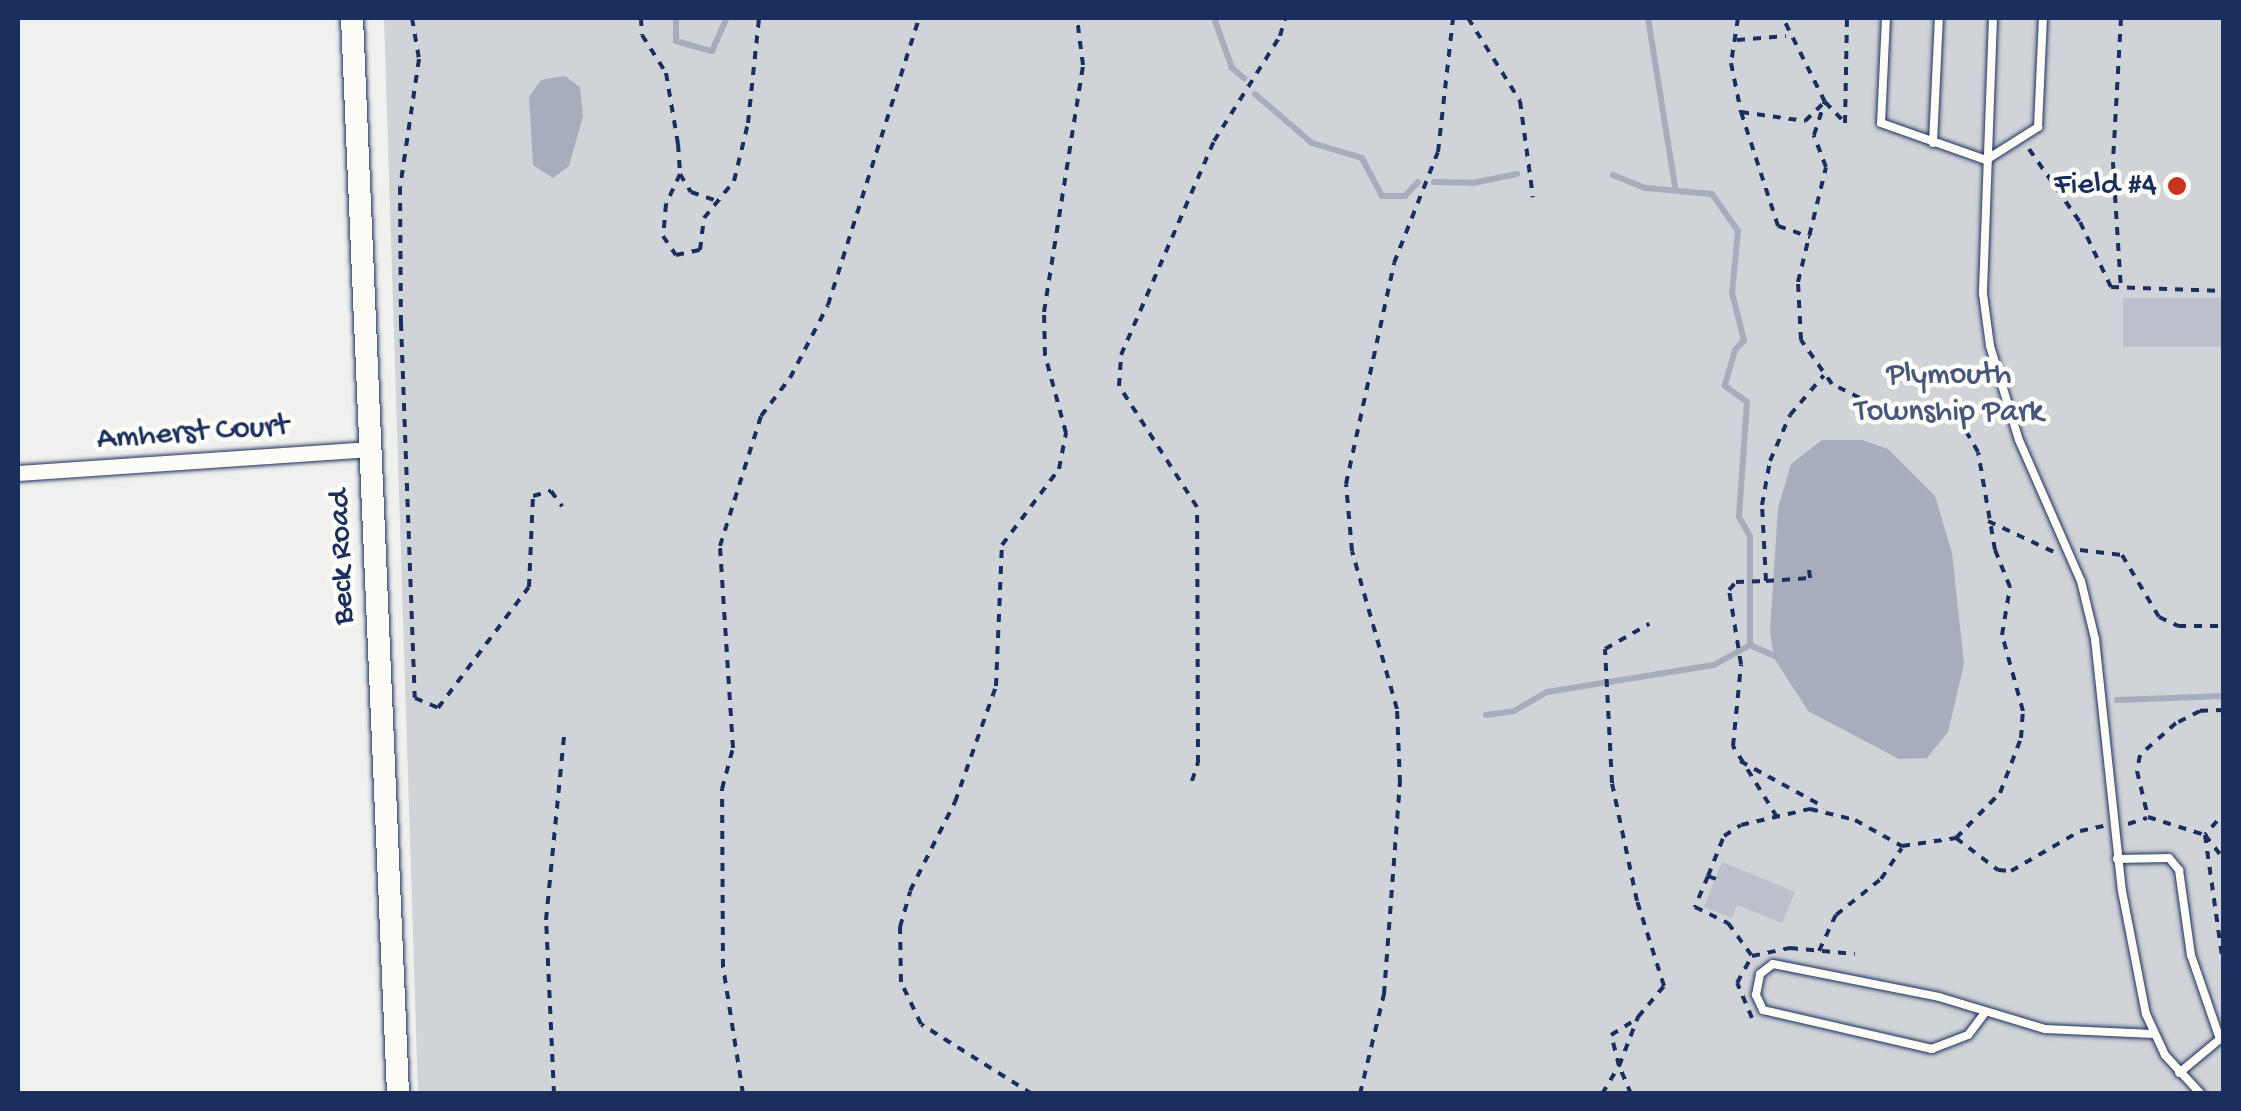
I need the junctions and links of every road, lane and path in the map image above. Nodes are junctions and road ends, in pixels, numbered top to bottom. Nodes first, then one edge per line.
1 (352, 18) edge
2 (412, 18) edge
3 (641, 18) edge
4 (759, 18) edge
5 (919, 18) edge
6 (1077, 18) edge
7 (1285, 18) edge
8 (1453, 18) edge
9 (1468, 18) edge
10 (1738, 18) edge
11 (1783, 18) edge
12 (1846, 18) edge
13 (1886, 18) edge
14 (1940, 18) edge
15 (1993, 18) edge
16 (2043, 18) edge
17 (2121, 18) edge
18 (1788, 35) junction
19 (1737, 40) junction
20 (1825, 102) junction
21 (1741, 112) junction
22 (2022, 140) junction
23 (1933, 143) junction
24 (1986, 160) junction
25 (680, 174) junction
26 (1533, 196) dead end
27 (716, 201) junction
28 (1812, 237) junction
29 (2122, 290) junction
30 (2224, 291) edge
31 (1824, 375) junction
32 (371, 450) junction
33 (18, 473) edge
34 (562, 506) dead end
35 (1988, 521) junction
36 (2072, 551) junction
37 (1809, 570) dead end
38 (1810, 578) junction
39 (1762, 582) junction
40 (1811, 586) dead end
41 (1650, 624) dead end
42 (2224, 626) edge
43 (2224, 710) edge
44 (564, 736) dead end
45 (1738, 760) junction
46 (1192, 781) dead end
47 (1828, 810) junction
48 (2148, 817) junction
49 (1777, 818) junction
50 (2217, 820) dead end
51 (2113, 825) junction
52 (2204, 835) junction
53 (1956, 838) junction
54 (1902, 846) junction
55 (2117, 858) junction
56 (2224, 859) edge
57 (1708, 876) junction
58 (1716, 879) dead end
59 (2220, 935) edge
60 (1820, 951) dead end
61 (1752, 956) dead end
62 (2224, 971) edge
63 (1984, 1014) junction
64 (1638, 1018) junction
65 (2153, 1034) junction
66 (1619, 1066) junction
67 (2180, 1073) junction
68 (398, 1094) edge
69 (554, 1094) edge
70 (744, 1094) edge
71 (1032, 1094) edge
72 (1360, 1094) edge
73 (1602, 1094) edge
74 (1631, 1094) edge
75 (2201, 1094) edge

1 - 32 main road, Beck Road
2 - 34 path
3 - 25 path
4 - 27 path
5 - 70 path
6 - 71 path
7 - 46 path
8 - 72 path
9 - 26 path
10 - 19 path
11 - 18 path
12 - 20 path
13 - 23 lane
14 - 23 lane
15 - 24 lane
16 - 22 lane
17 - 29 path
18 - 19 path
18 - 20 path
19 - 21 path
20 - 21 path
20 - 28 path
21 - 28 path
22 - 24 lane
22 - 29 path
23 - 24 lane
24 - 36 lane
25 - 27 path
25 - 27 path
28 - 31 path
29 - 30 path
31 - 35 path
31 - 39 path
32 - 33 street, Amherst Court
32 - 68 main road, Beck Road
35 - 36 path
35 - 53 path
36 - 42 path
36 - 51 lane
37 - 38 path
38 - 39 path
38 - 40 path
39 - 45 path
41 - 64 path
43 - 48 path
44 - 69 path
45 - 47 path
45 - 49 path
47 - 49 path
47 - 54 path
48 - 51 path
48 - 52 path
49 - 57 path
50 - 52 path
51 - 53 path
51 - 55 lane
52 - 56 path
52 - 59 path
53 - 54 path
54 - 60 path
55 - 65 lane
55 - 67 lane
57 - 58 path
57 - 61 path
59 - 62 path
63 - 63 lane
63 - 65 lane
64 - 66 path
64 - 66 path
65 - 67 lane
66 - 73 path
66 - 74 path
67 - 75 lane

